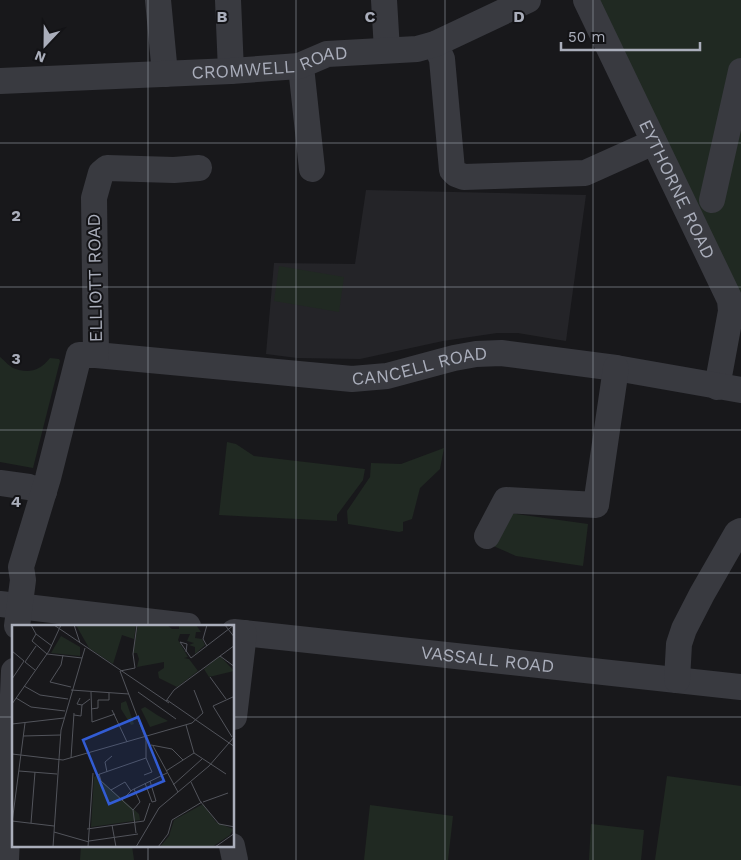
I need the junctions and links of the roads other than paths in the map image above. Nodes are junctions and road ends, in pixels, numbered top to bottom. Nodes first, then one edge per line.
1 (158, 0) edge
2 (228, 0) edge
3 (384, 0) edge
4 (528, 0) edge
5 (586, 0) edge
6 (435, 44) junction
7 (387, 50) junction
8 (299, 66) junction
9 (231, 71) junction
10 (741, 71) edge
11 (165, 74) junction
12 (0, 81) edge
13 (654, 142) junction
14 (199, 168) dead end
15 (312, 169) dead end
16 (712, 200) dead end
17 (96, 355) junction
18 (616, 368) junction
19 (729, 389) edge
20 (0, 483) edge
21 (44, 492) junction
22 (741, 531) edge
23 (487, 536) dead end
24 (15, 605) edge
25 (180, 625) edge
26 (239, 632) edge
27 (676, 680) junction
28 (741, 687) edge
29 (235, 699) edge
30 (12, 718) edge
31 (6, 860) edge

1 - 11 street
2 - 9 street
3 - 7 street
4 - 6 street, CROMWELL ROAD
5 - 13 street, EYTHORNE ROAD
6 - 7 street, CROMWELL ROAD
6 - 13 street
7 - 8 street, CROMWELL ROAD
8 - 9 street, CROMWELL ROAD
8 - 15 street
9 - 11 street, CROMWELL ROAD
10 - 16 street
11 - 12 street, CROMWELL ROAD
13 - 19 street, EYTHORNE ROAD
14 - 17 street, ELLIOTT ROAD
17 - 18 street, CANCELL ROAD
17 - 21 street, ELLIOTT ROAD
18 - 19 street, CANCELL ROAD
18 - 23 street
20 - 21 street
21 - 24 street, ELLIOTT ROAD
22 - 27 street
24 - 25 street
26 - 27 street, VASSALL ROAD
26 - 29 street
27 - 28 street, VASSALL ROAD
30 - 31 street

